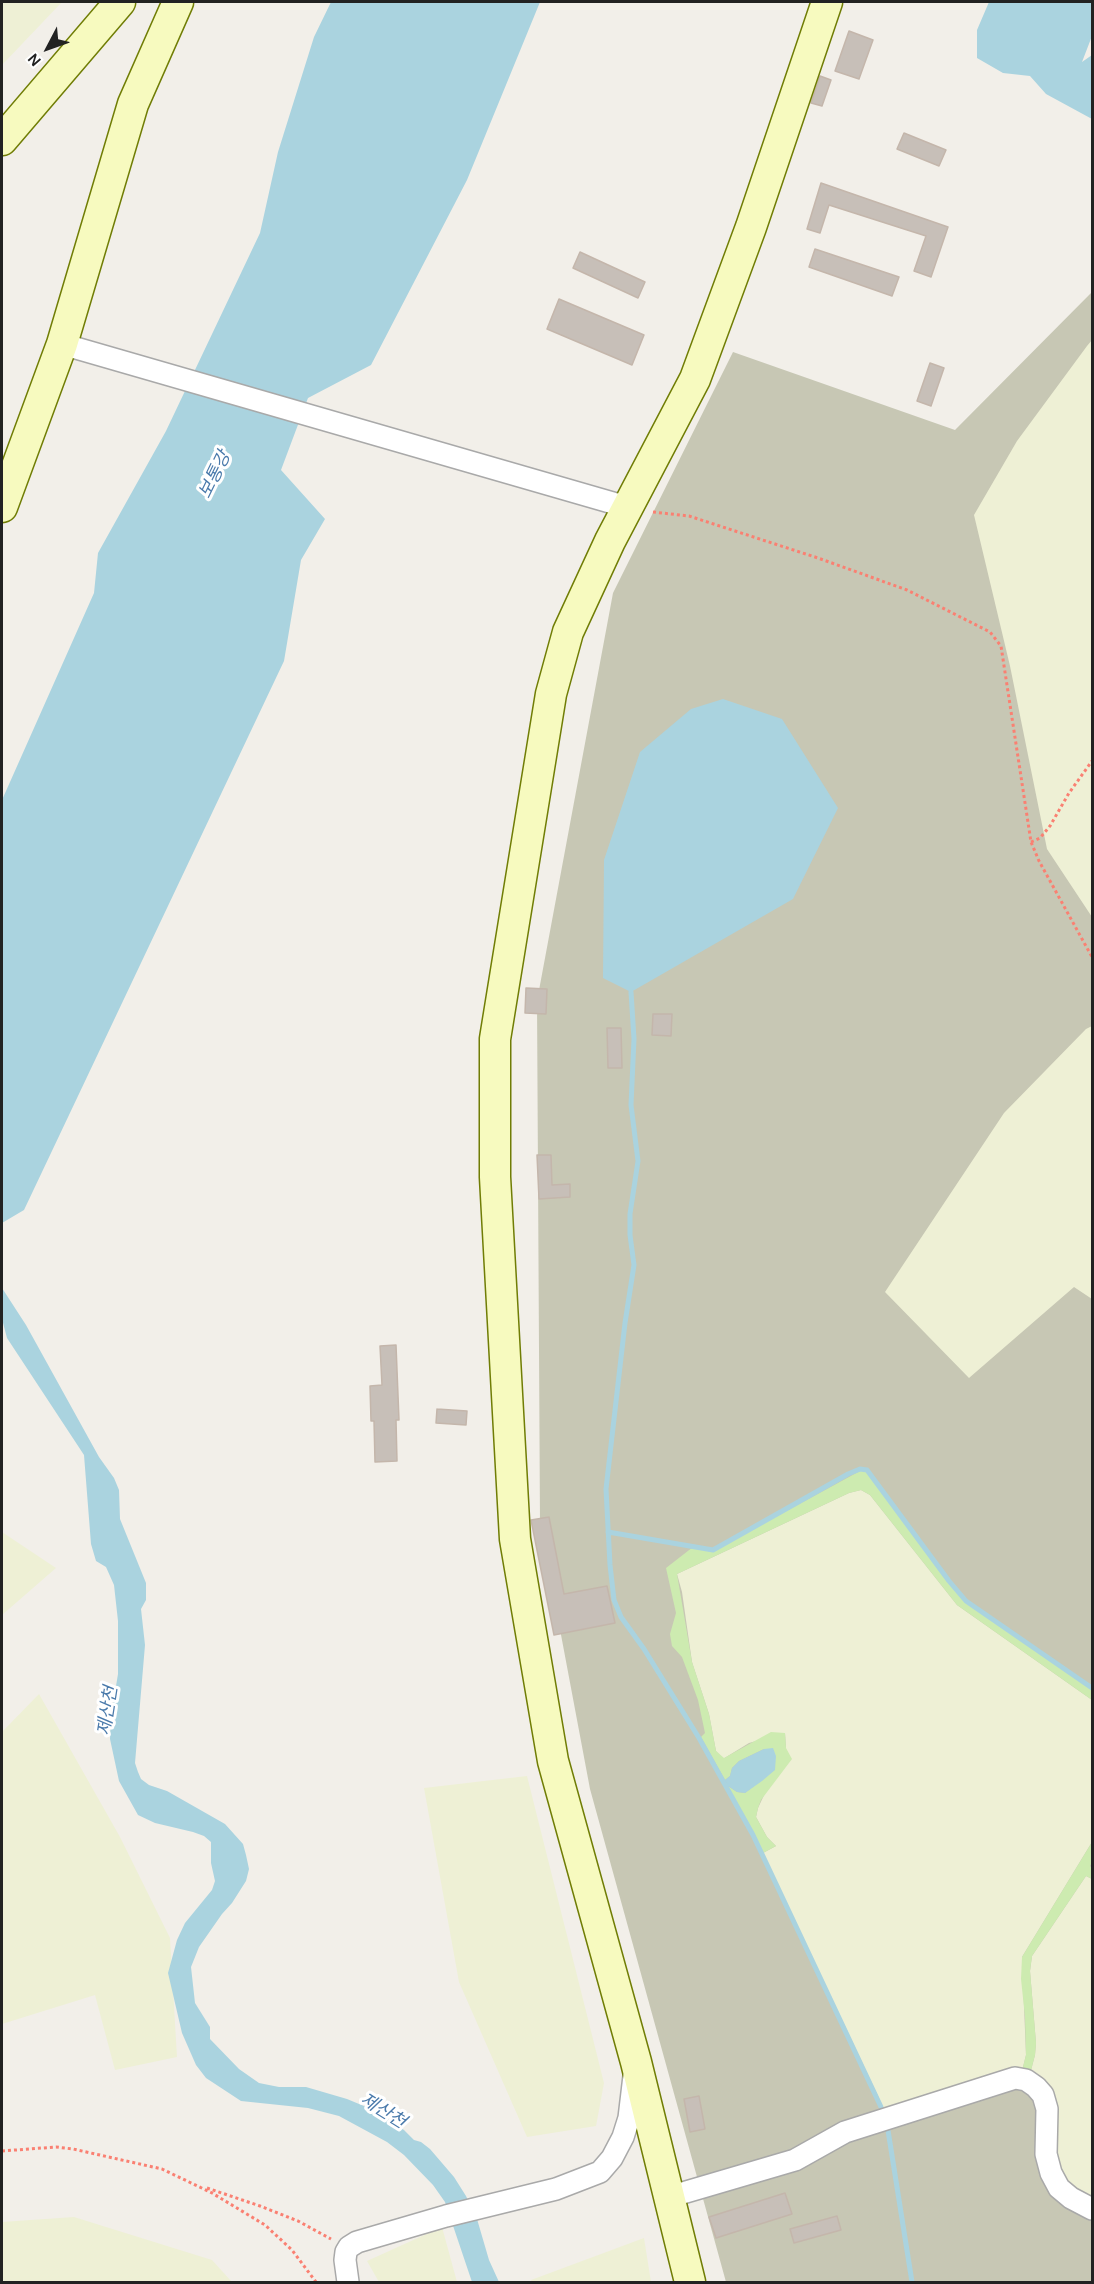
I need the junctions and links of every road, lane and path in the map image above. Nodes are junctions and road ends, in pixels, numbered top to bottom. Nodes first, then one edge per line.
1 (120, 2) edge
2 (178, 2) edge
3 (827, 2) edge
4 (2, 140) edge
5 (62, 344) junction
6 (620, 506) junction
7 (2, 507) edge
8 (1092, 761) edge
9 (1031, 842) junction
10 (1092, 957) edge
11 (636, 2062) junction
12 (2, 2151) edge
13 (198, 2186) junction
14 (669, 2197) junction
15 (1092, 2209) edge
16 (349, 2247) junction
17 (316, 2283) edge
18 (348, 2283) edge
19 (690, 2283) edge

1 - 4 street
2 - 5 street
3 - 6 street
5 - 6 street
5 - 7 street
6 - 9 path
6 - 11 street
8 - 9 path
9 - 10 path
11 - 14 street
11 - 16 street
12 - 13 path
13 - 16 path
13 - 17 path
14 - 15 street
14 - 19 street
16 - 18 street

